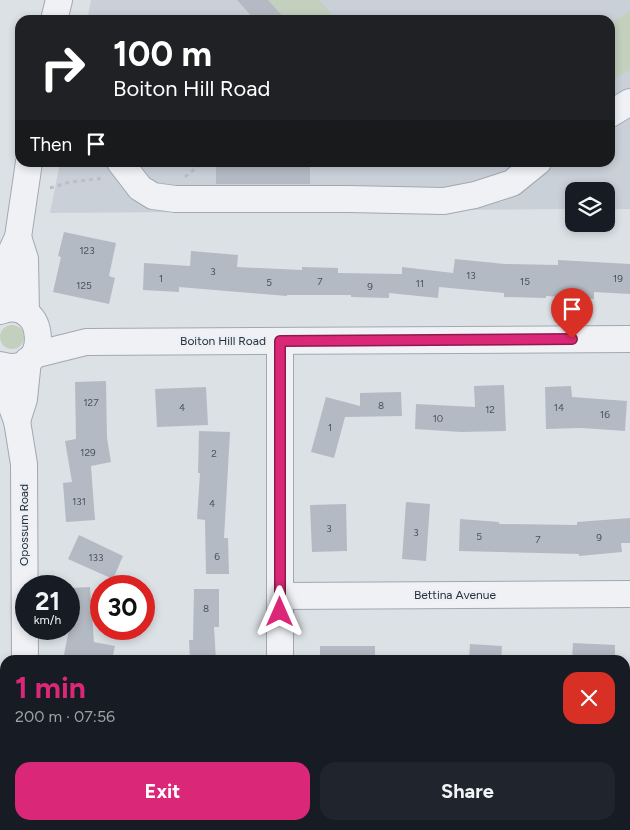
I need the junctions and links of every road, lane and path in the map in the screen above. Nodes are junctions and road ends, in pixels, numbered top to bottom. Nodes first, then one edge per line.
1 (59, 0) edge
2 (55, 15) edge
3 (630, 102) edge
4 (615, 111) edge
5 (28, 167) edge
6 (124, 167) edge
7 (532, 167) edge
8 (18, 237) junction
9 (4, 263) edge
10 (0, 295) edge
11 (0, 311) edge
12 (31, 320) junction
13 (630, 339) edge
14 (280, 341) junction
15 (86, 342) junction
16 (31, 358) junction
17 (0, 365) edge
18 (0, 375) edge
19 (17, 421) junction
20 (630, 594) edge
21 (280, 596) junction
22 (25, 655) edge
23 (280, 655) edge

1 - 2 street
3 - 4 street
5 - 8 street
6 - 7 street
8 - 9 street
8 - 12 street, Opossum Road
9 - 10 street
11 - 12 street, Boiton Hill Road
12 - 15 street, Boiton Hill Road
12 - 16 street, Opossum Road
13 - 14 street, Boiton Hill Road
14 - 15 street, Boiton Hill Road
14 - 21 street
15 - 16 street, Boiton Hill Road
16 - 17 street, Boiton Hill Road
16 - 19 street, Opossum Road
18 - 19 street, Opossum Road
19 - 22 street, Opossum Road
20 - 21 street, Bettina Avenue
21 - 23 street

